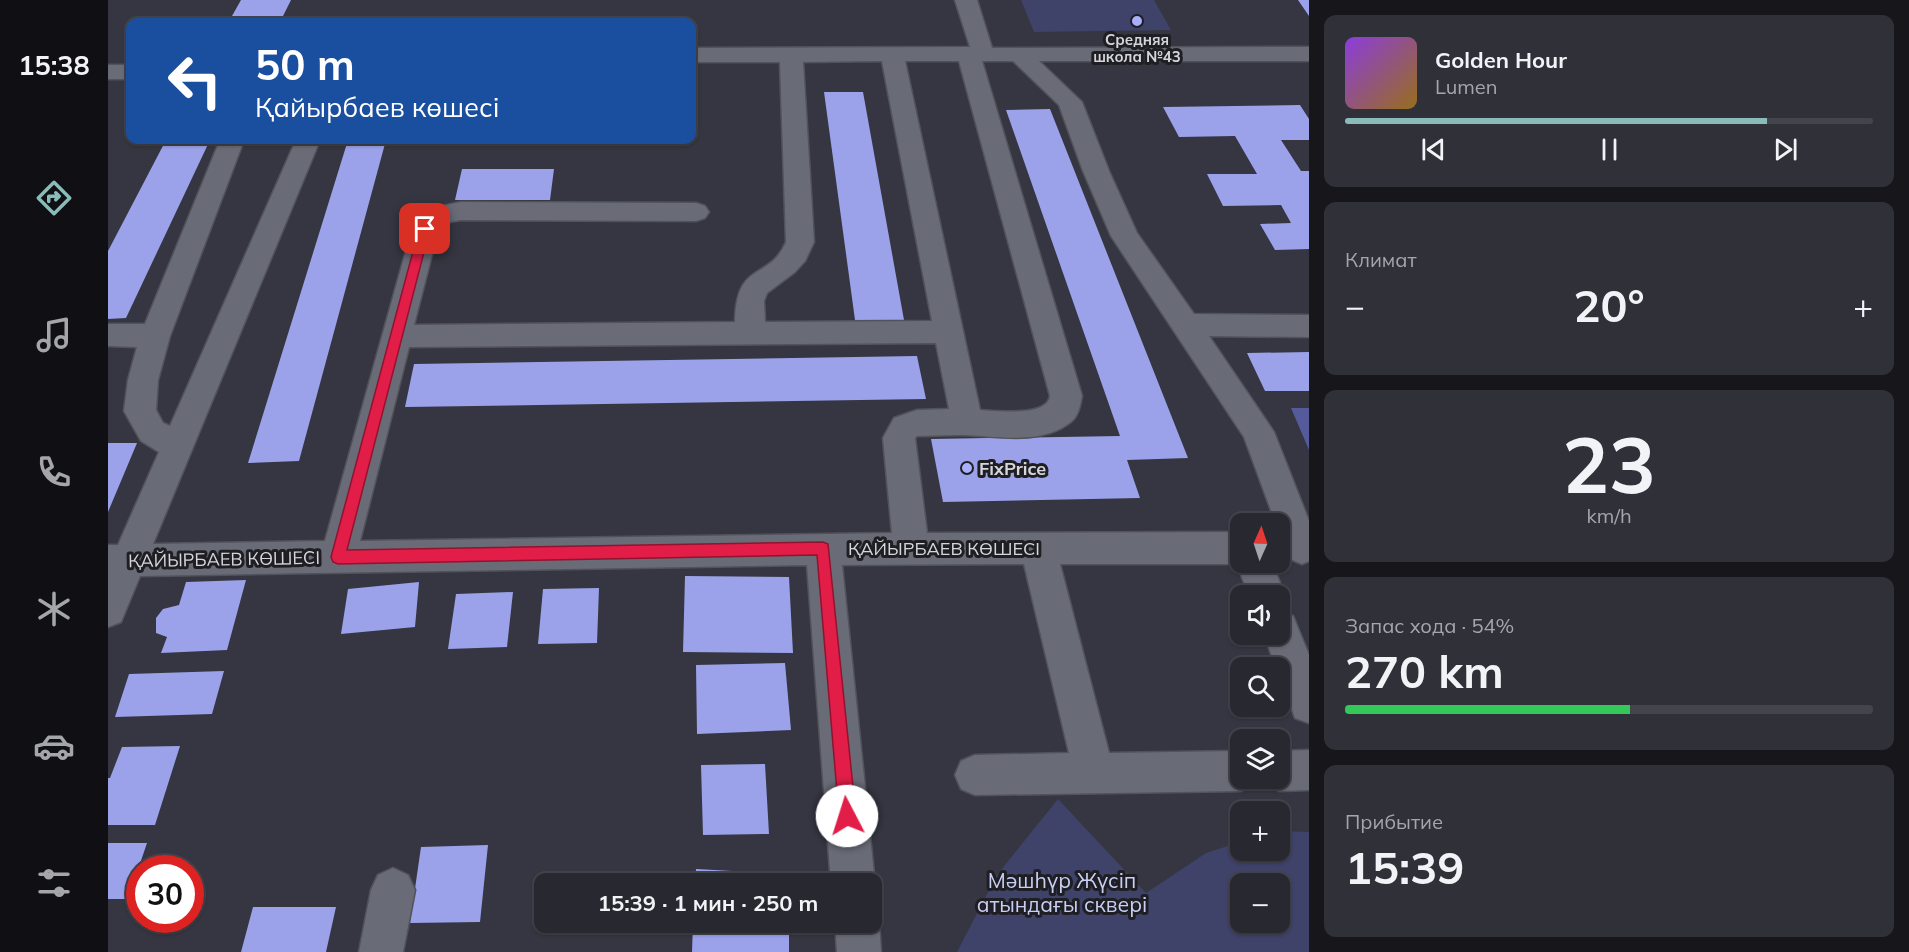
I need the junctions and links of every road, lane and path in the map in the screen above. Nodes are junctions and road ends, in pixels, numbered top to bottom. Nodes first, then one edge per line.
1 (966, 0) edge
2 (975, 53) junction
3 (1017, 53) junction
4 (892, 54) junction
5 (1309, 54) edge
6 (791, 55) junction
7 (696, 56) edge
8 (108, 72) edge
9 (126, 72) edge
10 (230, 144) edge
11 (306, 144) edge
12 (696, 212) dead end
13 (1186, 325) junction
14 (1309, 326) edge
15 (948, 332) junction
16 (750, 333) junction
17 (108, 335) edge
18 (155, 336) junction
19 (395, 336) junction
20 (959, 422) junction
21 (178, 446) junction
22 (911, 548) junction
23 (1038, 548) junction
24 (1230, 548) edge
25 (1297, 548) edge
26 (823, 549) junction
27 (338, 557) junction
28 (118, 561) edge
29 (108, 610) edge
30 (1286, 645) edge
31 (1309, 704) edge
32 (1309, 770) edge
33 (1230, 771) edge
34 (1290, 771) edge
35 (1094, 774) junction
36 (975, 775) dead end
37 (852, 873) edge
38 (393, 890) dead end
39 (858, 933) edge
40 (381, 952) edge
41 (860, 952) edge

1 - 2 street
2 - 3 street
2 - 4 street
2 - 20 street
3 - 5 street
3 - 13 street
4 - 6 street
4 - 15 street
6 - 7 street
6 - 16 street
8 - 9 street
10 - 18 street
11 - 21 street
12 - 19 street
13 - 14 street
13 - 25 street
15 - 16 street
15 - 20 street
16 - 19 street
17 - 18 street
18 - 21 street
19 - 27 street
20 - 22 street
21 - 28 street
22 - 23 street, ҚАЙЫРБАЕВ КӨШЕСІ
22 - 26 street, ҚАЙЫРБАЕВ КӨШЕСІ
23 - 24 street, ҚАЙЫРБАЕВ КӨШЕСІ
23 - 35 street
26 - 27 street, ҚАЙЫРБАЕВ КӨШЕСІ
26 - 37 street
27 - 28 street, ҚАЙЫРБАЕВ КӨШЕСІ
28 - 29 street
30 - 31 street
32 - 34 street
33 - 35 street
35 - 36 street
38 - 40 street
39 - 41 street

